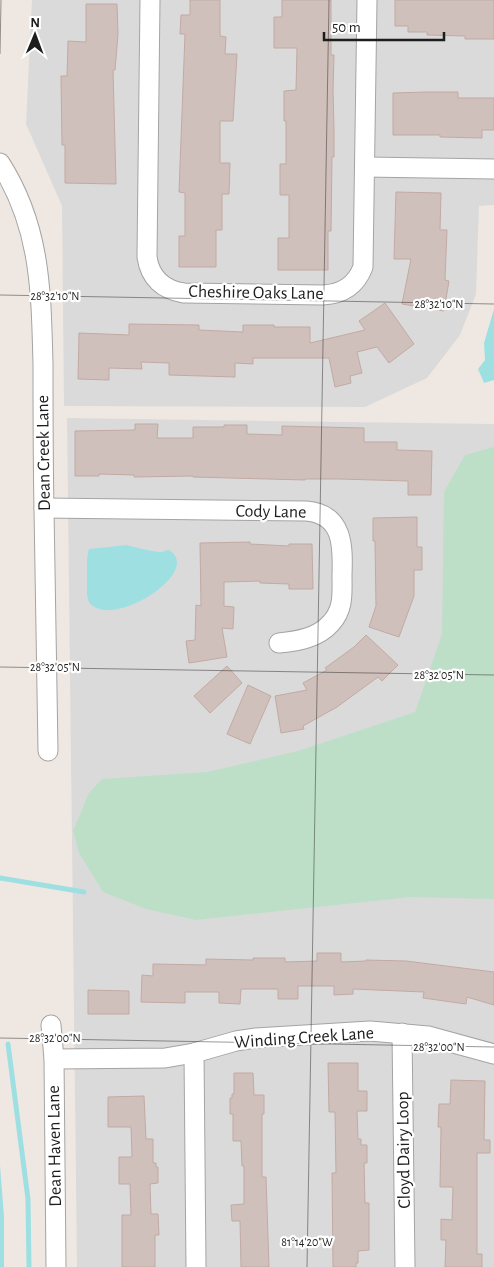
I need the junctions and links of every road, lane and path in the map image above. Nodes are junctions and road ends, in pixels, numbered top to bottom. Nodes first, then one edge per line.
1 (150, 0) edge
2 (367, 0) edge
3 (0, 163) edge
4 (366, 167) junction
5 (494, 169) edge
6 (44, 508) junction
7 (279, 643) dead end
8 (48, 752) dead end
9 (50, 1025) dead end
10 (402, 1033) junction
11 (194, 1053) junction
12 (494, 1054) edge
13 (54, 1060) junction
14 (56, 1267) edge
15 (196, 1267) edge
16 (405, 1267) edge

1 - 4 street, Cheshire Oaks Lane
2 - 4 street, Cheshire Oaks Lane
3 - 6 street, Dean Creek Lane
4 - 5 street
6 - 7 street, Cody Lane
6 - 8 street, Dean Creek Lane
9 - 13 street, Dean Haven Lane
10 - 11 street, Winding Creek Lane
10 - 12 street, Winding Creek Lane
10 - 16 street, Cloyd Dairy Loop
11 - 13 street, Winding Creek Lane
11 - 15 street
13 - 14 street, Dean Haven Lane

